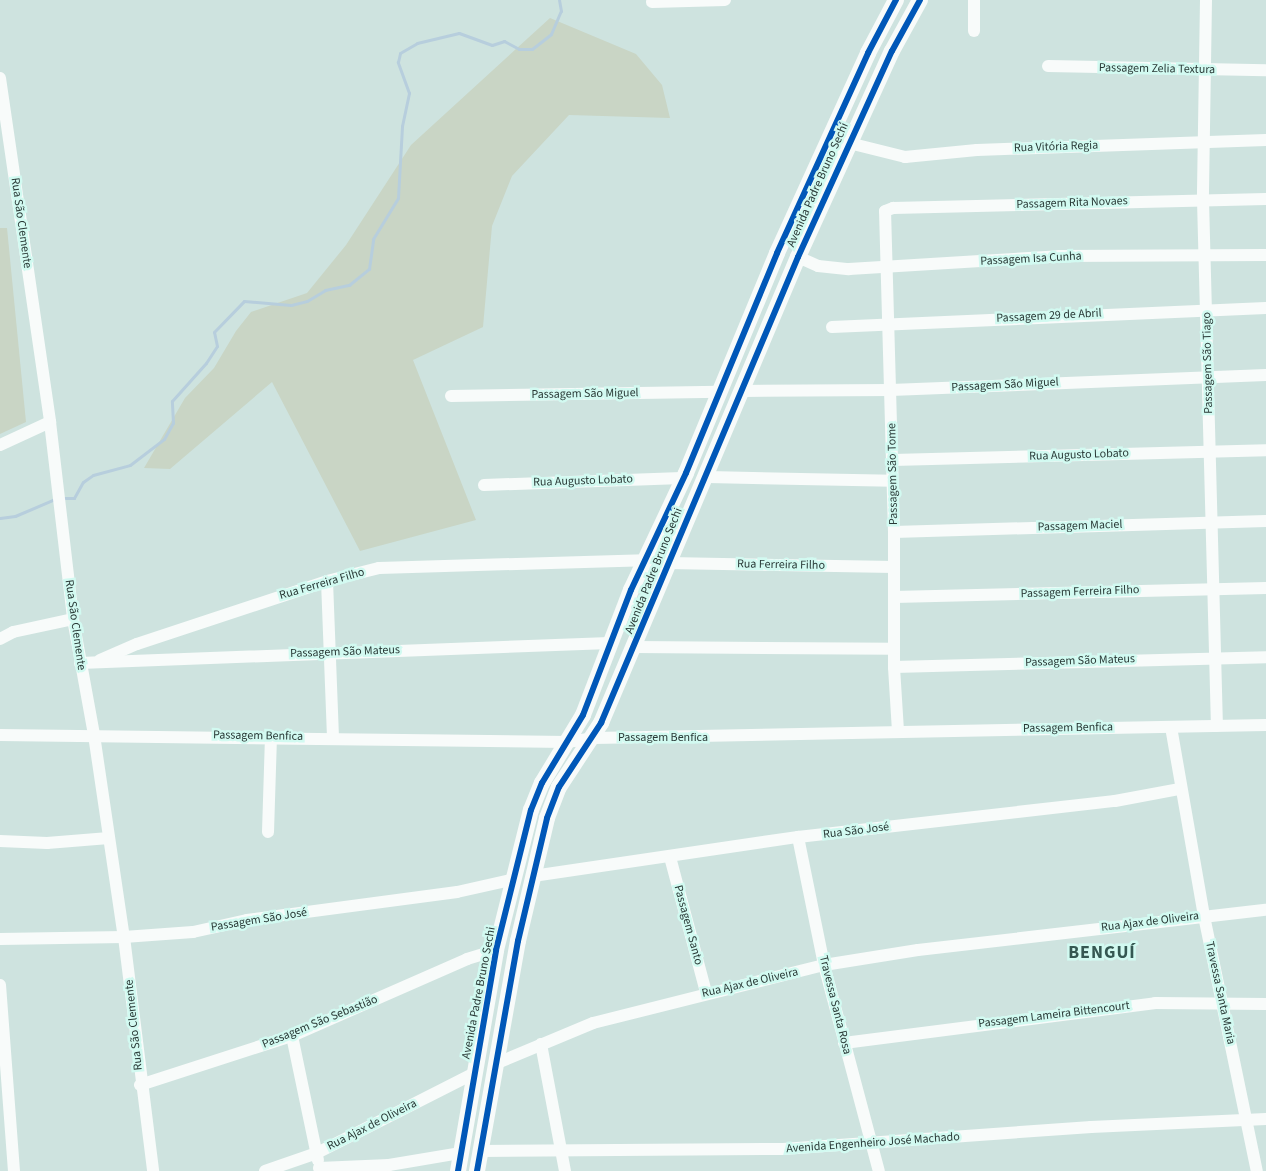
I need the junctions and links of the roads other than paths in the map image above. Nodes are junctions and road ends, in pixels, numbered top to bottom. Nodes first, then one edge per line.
1 (725, 0) edge
2 (896, 0) edge
3 (920, 0) edge
4 (974, 0) edge
5 (1206, 0) edge
6 (652, 2) dead end
7 (974, 31) dead end
8 (1048, 66) dead end
9 (1266, 70) edge
10 (1206, 71) junction
11 (0, 78) edge
12 (1266, 140) edge
13 (1203, 141) junction
14 (849, 142) junction
15 (1266, 199) edge
16 (1203, 200) junction
17 (885, 217) joint
18 (1205, 255) junction
19 (1266, 255) edge
20 (798, 257) junction
21 (887, 268) junction
22 (1207, 308) junction
23 (1266, 308) edge
24 (888, 324) junction
25 (832, 327) dead end
26 (1209, 375) junction
27 (1266, 375) edge
28 (891, 390) junction
29 (743, 391) junction
30 (720, 392) junction
31 (451, 396) dead end
32 (50, 422) junction
33 (0, 446) edge
34 (1266, 450) edge
35 (1209, 451) junction
36 (893, 460) junction
37 (708, 477) junction
38 (682, 478) junction
39 (892, 481) junction
40 (484, 485) dead end
41 (1266, 521) edge
42 (1211, 522) junction
43 (894, 532) junction
44 (644, 560) junction
45 (668, 563) junction
46 (894, 567) junction
47 (327, 581) junction
48 (1212, 588) junction
49 (1266, 588) edge
50 (894, 597) junction
51 (73, 619) junction
52 (0, 639) edge
53 (610, 643) junction
54 (636, 647) junction
55 (894, 649) junction
56 (329, 653) junction
57 (1266, 657) edge
58 (1213, 658) junction
59 (100, 660) junction
60 (80, 663) junction
61 (894, 667) junction
62 (1266, 725) edge
63 (1217, 726) junction
64 (1171, 727) junction
65 (898, 731) junction
66 (0, 735) edge
67 (94, 735) junction
68 (271, 736) junction
69 (332, 738) junction
70 (594, 738) junction
71 (567, 742) junction
72 (1180, 789) junction
73 (268, 832) dead end
74 (798, 837) junction
75 (108, 838) junction
76 (0, 841) edge
77 (670, 857) junction
78 (534, 876) junction
79 (515, 879) junction
80 (1266, 910) edge
81 (1204, 916) junction
82 (124, 938) junction
83 (0, 939) edge
84 (496, 950) junction
85 (824, 965) junction
86 (0, 985) edge
87 (706, 992) junction
88 (1222, 1004) junction
89 (1266, 1004) edge
90 (292, 1036) junction
91 (844, 1043) junction
92 (541, 1044) junction
93 (495, 1064) junction
94 (475, 1073) junction
95 (140, 1085) junction
96 (1266, 1119) edge
97 (1247, 1120) junction
98 (873, 1144) junction
99 (563, 1149) junction
100 (480, 1151) junction
101 (318, 1153) junction
102 (461, 1153) junction
103 (319, 1170) edge
104 (14, 1171) edge
105 (153, 1171) edge
106 (265, 1171) edge
107 (458, 1171) edge
108 (477, 1171) edge
109 (565, 1171) edge
110 (879, 1171) edge
111 (1257, 1171) edge

1 - 6 street
2 - 30 main road, Avenida Padre Bruno Sechi
3 - 14 main road, Avenida Padre Bruno Sechi
4 - 7 street
5 - 10 street, Passagem São Tiago
8 - 10 street, Passagem Zelia Textura
9 - 10 street, Passagem Zelia Textura
10 - 13 street, Passagem São Tiago
11 - 32 street, Rua São Clemente
12 - 13 street, Rua Vitória Regia
13 - 14 street, Rua Vitória Regia
13 - 16 street, Passagem São Tiago
14 - 20 main road, Avenida Padre Bruno Sechi
15 - 16 street, Passagem Rita Novaes
16 - 17 street, Passagem Rita Novaes
16 - 18 street, Passagem São Tiago
17 - 21 street, Passagem São Tome
18 - 19 street, Passagem Isa Cunha
18 - 21 street, Passagem Isa Cunha
18 - 22 street, Passagem São Tiago
20 - 21 street, Passagem Isa Cunha
20 - 29 main road, Avenida Padre Bruno Sechi
21 - 24 street, Passagem São Tome
22 - 23 street, Passagem 29 de Abril
22 - 24 street, Passagem 29 de Abril
22 - 26 street, Passagem São Tiago
24 - 25 street, Passagem 29 de Abril
24 - 28 street, Passagem São Tome
26 - 27 street, Passagem São Miguel
26 - 28 street, Passagem São Miguel
26 - 35 street, Passagem São Tiago
28 - 29 street, Passagem São Miguel
28 - 36 street, Passagem São Tome
29 - 37 main road, Avenida Padre Bruno Sechi
30 - 31 street, Passagem São Miguel
30 - 38 main road, Avenida Padre Bruno Sechi
32 - 33 street
32 - 51 street, Rua São Clemente
34 - 35 street, Rua Augusto Lobato
35 - 36 street, Rua Augusto Lobato
35 - 42 street, Passagem São Tiago
36 - 39 street, Passagem São Tome
37 - 39 street
37 - 45 main road, Avenida Padre Bruno Sechi
38 - 40 street, Rua Augusto Lobato
38 - 44 main road, Avenida Padre Bruno Sechi
39 - 43 street, Passagem São Tome
41 - 42 street, Passagem Maciel
42 - 43 street, Passagem Maciel
42 - 48 street, Passagem São Tiago
43 - 46 street, Passagem São Tome
44 - 47 street, Rua Ferreira Filho
44 - 53 main road, Avenida Padre Bruno Sechi
45 - 46 street, Rua Ferreira Filho
45 - 54 main road, Avenida Padre Bruno Sechi
46 - 50 street, Passagem São Tome
47 - 56 street
47 - 59 street, Rua Ferreira Filho
48 - 49 street, Passagem Ferreira Filho
48 - 50 street, Passagem Ferreira Filho
48 - 58 street, Passagem São Tiago
50 - 55 street, Passagem São Tome
51 - 52 street
51 - 60 street, Rua São Clemente
53 - 56 street, Passagem São Mateus
53 - 71 main road, Avenida Padre Bruno Sechi
54 - 55 street
54 - 70 main road, Avenida Padre Bruno Sechi
55 - 61 street, Passagem São Tome
56 - 59 street, Passagem São Mateus
56 - 69 street
57 - 58 street, Passagem São Mateus
58 - 61 street, Passagem São Mateus
58 - 63 street, Passagem São Tiago
59 - 60 street, Passagem São Mateus
60 - 67 street, Rua São Clemente
61 - 65 street, Passagem São Tome
62 - 63 street, Passagem Benfica
63 - 64 street, Passagem Benfica
64 - 65 street, Passagem Benfica
64 - 72 street, Travessa Santa Maria
65 - 70 street, Passagem Benfica
66 - 67 street, Passagem Benfica
67 - 68 street, Passagem Benfica
67 - 75 street, Rua São Clemente
68 - 69 street, Passagem Benfica
68 - 73 street
69 - 71 street, Passagem Benfica
70 - 71 street, Passagem Benfica
70 - 78 main road, Avenida Padre Bruno Sechi
71 - 79 main road, Avenida Padre Bruno Sechi
72 - 74 street, Rua São José
72 - 81 street, Travessa Santa Maria
74 - 77 street, Rua São José
74 - 85 street, Travessa Santa Rosa
75 - 76 street
75 - 82 street, Rua São Clemente
77 - 78 street, Rua São José
77 - 87 street, Passagem Santo
78 - 93 main road, Avenida Padre Bruno Sechi
79 - 82 street, Passagem São José
79 - 84 main road, Avenida Padre Bruno Sechi
80 - 81 street, Rua Ajax de Oliveira
81 - 85 street, Rua Ajax de Oliveira
81 - 88 street, Travessa Santa Maria
82 - 83 street, Passagem São José
82 - 95 street, Rua São Clemente
84 - 90 street, Passagem São Sebastião
84 - 94 main road, Avenida Padre Bruno Sechi
85 - 87 street, Rua Ajax de Oliveira
85 - 91 street, Travessa Santa Rosa
86 - 104 street
87 - 92 street, Rua Ajax de Oliveira
88 - 89 street, Passagem Lameira Bittencourt
88 - 91 street, Passagem Lameira Bittencourt
88 - 97 street, Travessa Santa Maria
90 - 95 street, Passagem São Sebastião
90 - 101 street
91 - 98 street, Travessa Santa Rosa
92 - 93 street, Rua Ajax de Oliveira
92 - 99 street
93 - 94 main road, Rua Ajax de Oliveira
93 - 100 main road, Avenida Padre Bruno Sechi
94 - 101 street, Rua Ajax de Oliveira
94 - 102 main road, Avenida Padre Bruno Sechi
95 - 105 street, Rua São Clemente
96 - 97 street, Avenida Engenheiro José Machado
97 - 98 street, Avenida Engenheiro José Machado
97 - 111 street, Travessa Santa Maria
98 - 99 street, Avenida Engenheiro José Machado
98 - 110 street, Travessa Santa Rosa
99 - 100 street, Avenida Engenheiro José Machado
99 - 109 street
100 - 108 main road, Avenida Padre Bruno Sechi
101 - 103 street
101 - 106 street, Rua Ajax de Oliveira
102 - 103 street
102 - 107 main road, Avenida Padre Bruno Sechi

